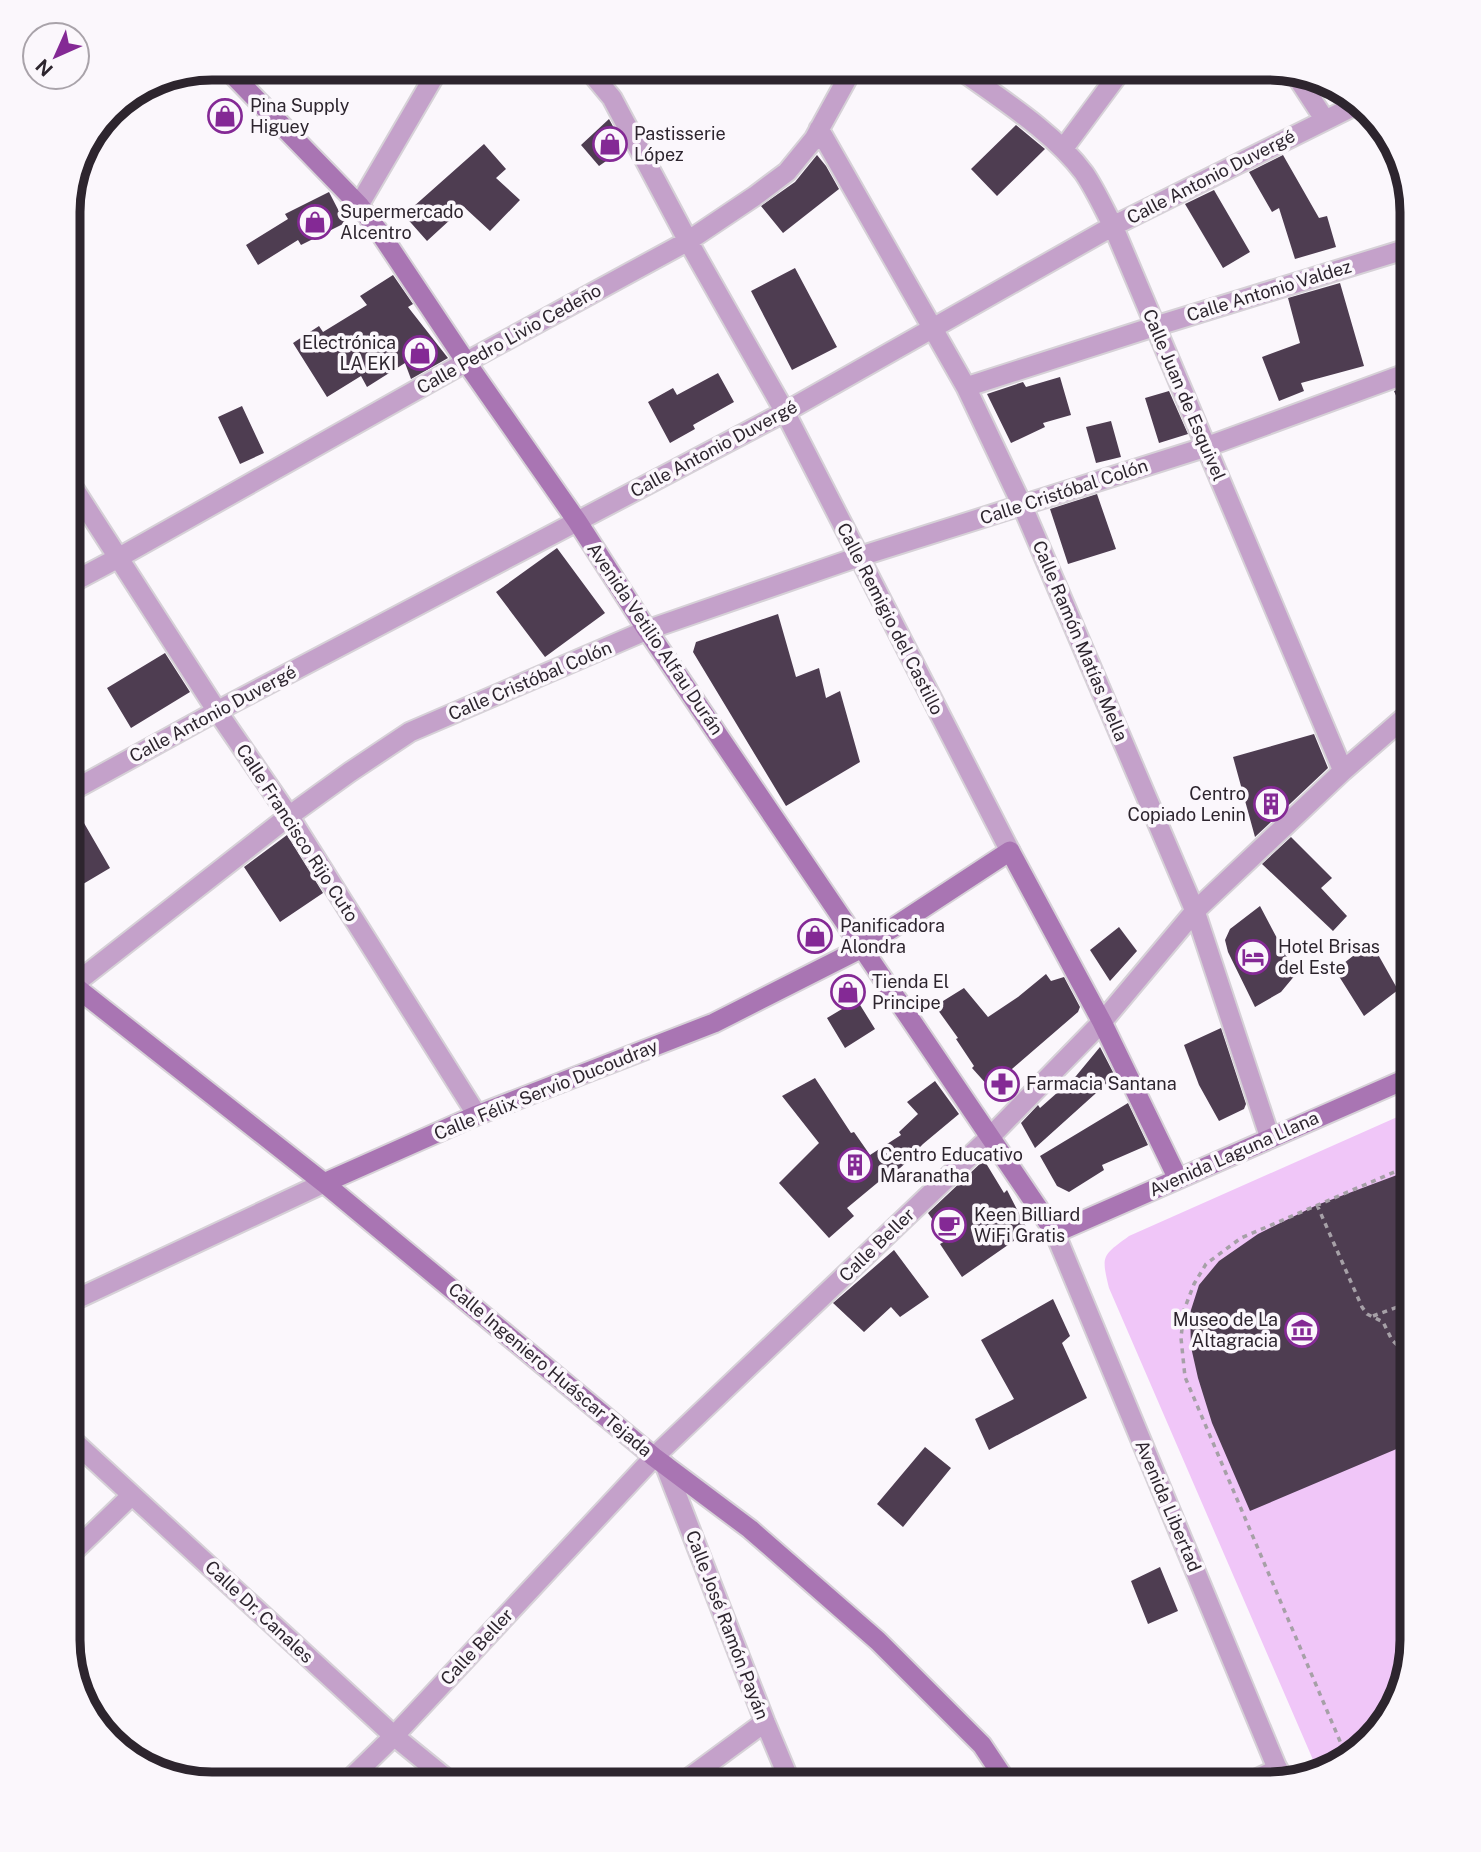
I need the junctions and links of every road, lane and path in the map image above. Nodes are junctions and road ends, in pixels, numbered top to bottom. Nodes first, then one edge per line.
1 (238, 80) edge
2 (432, 80) edge
3 (597, 80) edge
4 (846, 81) edge
5 (975, 81) edge
6 (1113, 81) edge
7 (1302, 86) edge
8 (1349, 108) edge
9 (1325, 120) junction
10 (819, 129) junction
11 (1063, 149) junction
12 (359, 205) junction
13 (1113, 226) junction
14 (688, 241) junction
15 (1400, 251) edge
16 (1156, 326) junction
17 (933, 329) junction
18 (466, 362) junction
19 (1400, 376) edge
20 (966, 387) junction
21 (785, 412) junction
22 (1206, 447) junction
23 (81, 500) edge
24 (1021, 505) junction
25 (576, 521) junction
26 (858, 557) junction
27 (118, 558) junction
28 (81, 577) edge
29 (647, 630) junction
30 (216, 711) junction
31 (1400, 721) edge
32 (1343, 771) junction
33 (81, 786) edge
34 (289, 816) junction
35 (1010, 851) junction
36 (1195, 911) junction
37 (862, 948) junction
38 (80, 977) edge
39 (80, 993) edge
40 (1102, 1022) junction
41 (1400, 1082) edge
42 (477, 1115) junction
43 (990, 1137) junction
44 (1270, 1138) junction
45 (1400, 1170) edge
46 (1178, 1179) junction
47 (324, 1183) junction
48 (1317, 1205) junction
49 (1055, 1233) junction
50 (80, 1297) edge
51 (1400, 1306) edge
52 (1373, 1316) junction
53 (1400, 1348) edge
54 (80, 1447) edge
55 (659, 1461) junction
56 (132, 1495) junction
57 (80, 1545) edge
58 (765, 1722) junction
59 (394, 1736) junction
60 (1343, 1748) edge
61 (1278, 1771) edge
62 (357, 1772) edge
63 (438, 1772) edge
64 (697, 1772) edge
65 (786, 1772) edge
66 (999, 1772) edge

1 - 12 main road, Avenida Vetilio Alfau Durán
2 - 12 street
3 - 14 street, Calle Remigio del Castillo
4 - 10 street, Calle Pedro Livio Cedeño
5 - 11 street, Calle Juan de Esquivel
6 - 11 street
7 - 9 street
8 - 9 street, Calle Antonio Duvergé
9 - 13 street, Calle Antonio Duvergé
10 - 14 street, Calle Pedro Livio Cedeño
10 - 17 street, Calle Ramón Matías Mella
11 - 13 street, Calle Juan de Esquivel
12 - 18 main road, Avenida Vetilio Alfau Durán
13 - 16 street, Calle Juan de Esquivel
13 - 17 street, Calle Antonio Duvergé
14 - 18 street, Calle Pedro Livio Cedeño
14 - 21 street, Calle Remigio del Castillo
15 - 16 street, Calle Antonio Valdez
16 - 20 street, Calle Antonio Valdez
16 - 22 street, Calle Juan de Esquivel
17 - 20 street, Calle Ramón Matías Mella
17 - 21 street, Calle Antonio Duvergé
18 - 25 main road, Avenida Vetilio Alfau Durán
18 - 27 street, Calle Pedro Livio Cedeño
19 - 22 street, Calle Cristóbal Colón
20 - 24 street, Calle Ramón Matías Mella
21 - 25 street, Calle Antonio Duvergé
21 - 26 street, Calle Remigio del Castillo
22 - 24 street, Calle Cristóbal Colón
22 - 32 street, Calle Juan de Esquivel
23 - 27 street, Calle Francisco Rijo Cuto
24 - 26 street, Calle Cristóbal Colón
24 - 36 street, Calle Ramón Matías Mella
25 - 29 main road, Avenida Vetilio Alfau Durán
25 - 30 street, Calle Antonio Duvergé
26 - 29 street, Calle Cristóbal Colón
26 - 35 street, Calle Remigio del Castillo
27 - 28 street, Calle Pedro Livio Cedeño
27 - 30 street, Calle Francisco Rijo Cuto
29 - 34 street, Calle Cristóbal Colón
29 - 37 main road, Avenida Vetilio Alfau Durán
30 - 33 street, Calle Antonio Duvergé
30 - 34 street, Calle Francisco Rijo Cuto
31 - 32 street, Calle Beller
32 - 36 street, Calle Beller
34 - 38 street, Calle Cristóbal Colón
34 - 42 street, Calle Francisco Rijo Cuto
35 - 37 main road, Calle Félix Servio Ducoudray
35 - 40 main road, Calle Remigio del Castillo
36 - 40 street, Calle Beller
36 - 44 street, Calle Ramón Matías Mella
37 - 42 main road, Calle Félix Servio Ducoudray
37 - 43 main road, Avenida Vetilio Alfau Durán
39 - 47 main road, Calle Ingeniero Huáscar Tejada
40 - 43 street, Calle Beller
40 - 46 main road, Calle Remigio del Castillo
41 - 44 main road, Avenida Laguna Llana
42 - 47 main road, Calle Félix Servio Ducoudray
43 - 49 main road, Avenida Vetilio Alfau Durán
43 - 55 street, Calle Beller
44 - 46 main road, Avenida Laguna Llana
45 - 48 path
46 - 49 main road, Avenida Laguna Llana
47 - 50 street, Calle Félix Servio Ducoudray
47 - 55 main road, Calle Ingeniero Huáscar Tejada
48 - 52 path
48 - 60 path
49 - 61 street, Avenida Libertad
51 - 52 path
52 - 53 path
54 - 56 street, Calle Dr. Canales
55 - 58 street, Calle José Ramón Payán
55 - 59 street, Calle Beller
55 - 66 main road, Calle Ingeniero Huáscar Tejada
56 - 57 street
56 - 59 street, Calle Dr. Canales
58 - 64 street
58 - 65 street, Calle José Ramón Payán
59 - 62 street, Calle Beller
59 - 63 street, Calle Dr. Canales

